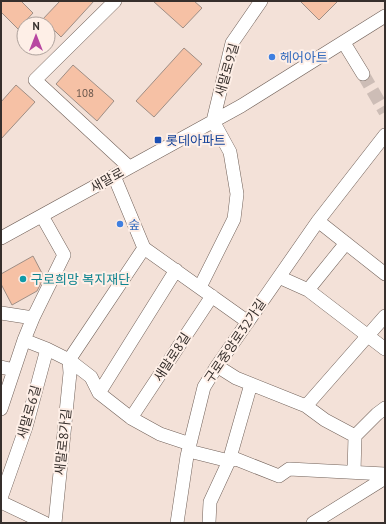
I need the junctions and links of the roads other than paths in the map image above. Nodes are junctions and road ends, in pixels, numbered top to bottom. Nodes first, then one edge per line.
1 (115, 1) edge
2 (261, 1) edge
3 (385, 16) edge
4 (344, 42) junction
5 (364, 74) tunnel mouth
6 (213, 121) junction
7 (385, 135) edge
8 (130, 167) junction
9 (114, 176) junction
10 (42, 216) junction
11 (318, 221) junction
12 (1, 238) edge
13 (346, 243) junction
14 (144, 248) junction
15 (176, 270) junction
16 (385, 274) edge
17 (279, 277) junction
18 (200, 287) junction
19 (308, 290) junction
20 (212, 296) junction
21 (1, 312) edge
22 (385, 316) edge
23 (33, 318) junction
24 (248, 322) junction
25 (367, 335) junction
26 (24, 340) junction
27 (47, 349) junction
28 (385, 349) edge
29 (70, 360) junction
30 (217, 366) junction
31 (7, 369) edge
32 (251, 384) junction
33 (99, 392) junction
34 (306, 406) junction
35 (385, 408) edge
36 (1, 409) edge
37 (131, 418) junction
38 (355, 436) junction
39 (190, 448) junction
40 (229, 461) junction
41 (354, 472) junction
42 (385, 474) edge
43 (385, 478) edge
44 (1, 498) edge
45 (1, 502) edge
46 (45, 523) edge
47 (55, 523) edge
48 (177, 523) edge
49 (209, 523) edge
50 (313, 523) edge

1 - 8 street
2 - 6 street, 새말로9길
3 - 4 street, 새말로
4 - 5 street
4 - 6 street, 새말로
6 - 8 street, 새말로
6 - 18 street
7 - 11 street, 구로중앙로32가길
8 - 9 street, 새말로
9 - 10 street, 새말로
9 - 14 street
10 - 12 street, 새말로
10 - 23 street, 새말로6길
11 - 13 street
11 - 17 street, 구로중앙로32가길
13 - 16 street
13 - 19 street
14 - 15 street
14 - 29 street
15 - 18 street
15 - 33 street
17 - 19 street
17 - 24 street, 구로중앙로32가길
18 - 20 street
19 - 25 street
20 - 24 street
20 - 37 street, 새말로8길
21 - 23 street
22 - 25 street
23 - 26 street, 새말로6길
24 - 30 street, 구로중앙로32가길
25 - 28 street
25 - 34 street
26 - 27 street
26 - 31 street, 새말로6길
27 - 29 street
27 - 44 street, 새말로6길
29 - 33 street
29 - 47 street, 새말로8가길
30 - 32 street
30 - 39 street, 구로중앙로32가길
31 - 36 street, 새말로6길
32 - 34 street
32 - 40 street
33 - 37 street
34 - 38 street
35 - 38 street
37 - 39 street
38 - 41 street
39 - 40 street
39 - 48 street, 구로중앙로32가길
40 - 41 street
40 - 49 street
41 - 42 street
43 - 50 street
45 - 46 street

